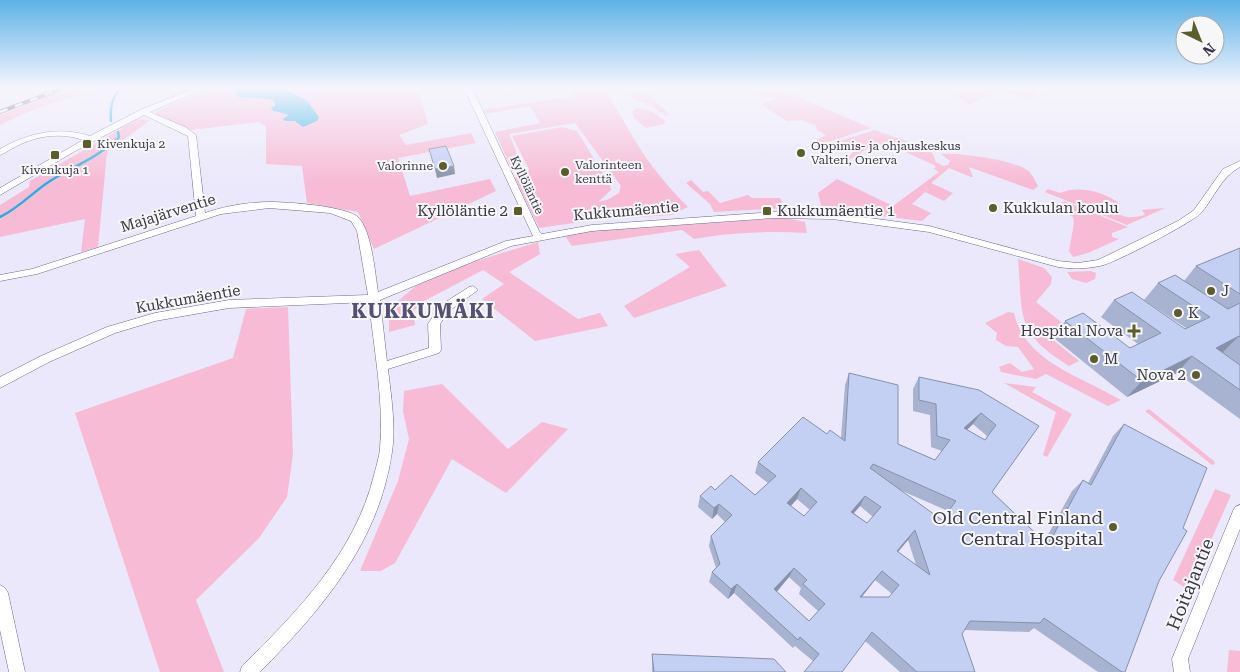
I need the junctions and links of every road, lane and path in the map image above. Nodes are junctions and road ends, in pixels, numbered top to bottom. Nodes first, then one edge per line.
1 (128, 119) edge
2 (161, 119) edge
3 (483, 119) edge
4 (89, 139) junction
5 (0, 152) edge
6 (1240, 164) edge
7 (0, 192) edge
8 (200, 218) junction
9 (539, 236) junction
10 (0, 278) edge
11 (473, 290) dead end
12 (374, 298) junction
13 (389, 365) dead end
14 (0, 383) edge
15 (1240, 511) edge
16 (0, 593) edge
17 (18, 672) edge
18 (248, 672) edge
19 (1182, 672) edge

1 - 4 street
2 - 8 street
3 - 9 street, Kyllöläntie
4 - 5 street
4 - 7 street
6 - 9 street, Kukkumäentie
8 - 10 street, Majajärventie
8 - 12 street, Majajärventie
9 - 12 street, Kukkumäentie
11 - 13 street
12 - 14 street, Kukkumäentie
12 - 18 street, Majajärventie
15 - 19 street, Hoitajantie
16 - 17 street

